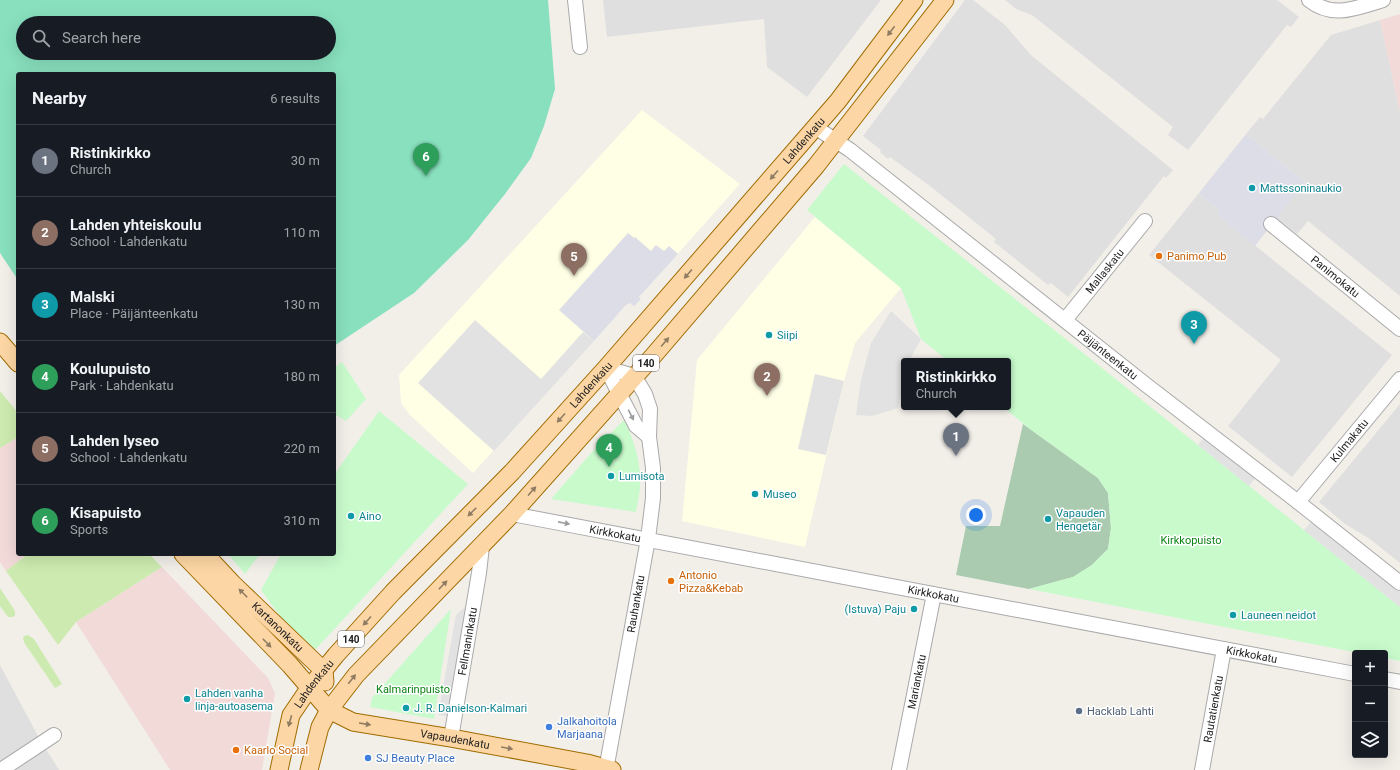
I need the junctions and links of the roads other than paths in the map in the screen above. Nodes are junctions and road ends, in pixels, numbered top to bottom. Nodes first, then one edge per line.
1 (574, 0) edge
2 (914, 0) edge
3 (945, 0) edge
4 (1309, 0) edge
5 (1383, 0) edge
6 (580, 47) dead end
7 (815, 127) junction
8 (836, 141) junction
9 (1145, 221) dead end
10 (1271, 224) dead end
11 (1065, 320) junction
12 (1400, 329) edge
13 (0, 342) edge
14 (16, 361) edge
15 (606, 368) junction
16 (634, 376) junction
17 (1400, 379) edge
18 (619, 394) junction
19 (649, 437) junction
20 (1298, 502) junction
21 (512, 514) junction
22 (648, 539) junction
23 (482, 546) junction
24 (185, 556) edge
25 (208, 556) edge
26 (1400, 583) edge
27 (934, 594) junction
28 (1224, 649) junction
29 (324, 671) junction
30 (1352, 673) edge
31 (1388, 680) edge
32 (1400, 682) edge
33 (310, 687) junction
34 (329, 710) junction
35 (54, 735) dead end
36 (451, 738) junction
37 (608, 769) edge
38 (1, 770) edge
39 (279, 770) edge
40 (308, 770) edge
41 (899, 770) edge
42 (1202, 770) edge

1 - 6 street
2 -> 7 main road, Lahdenkatu / 140
3 - 8 main road, 140
4 - 5 street
7 - 8 street, Päijänteenkatu
7 -> 15 main road, Lahdenkatu / 140
8 - 11 street, Päijänteenkatu
16 -> 8 main road, 140
9 - 11 street, Mallaskatu
10 - 12 street, Panimokatu
11 - 20 street, Päijänteenkatu
13 - 14 main road
15 - 16 street
15 - 18 street
15 -> 29 main road, Lahdenkatu / 140
16 - 18 main road, 140
16 - 19 street, Rauhankatu
17 - 20 street, Kulmakatu
18 -> 19 street
21 -> 18 main road, 140
19 - 22 street, Rauhankatu
20 - 26 street, Päijänteenkatu
21 -> 22 street, Kirkkokatu
21 - 23 main road, 140
22 - 27 street, Kirkkokatu
22 - 37 street, Rauhankatu
34 -> 23 main road, 140
23 - 36 street, Fellmaninkatu
24 -> 33 main road, Kartanonkatu
29 -> 25 main road, Kartanonkatu
27 - 28 street, Kirkkokatu
27 - 41 street, Mariankatu
28 - 30 street, Kirkkokatu
28 - 42 street, Rautatienkatu
29 - 33 main road, Lahdenkatu / 140
29 - 34 main road
31 - 32 street
33 - 34 main road, Vapaudenkatu
33 -> 39 main road, Lahdenkatu / 140
34 -> 36 main road, Vapaudenkatu
34 - 40 main road, 140
35 - 38 street
36 -> 37 main road, Vapaudenkatu

